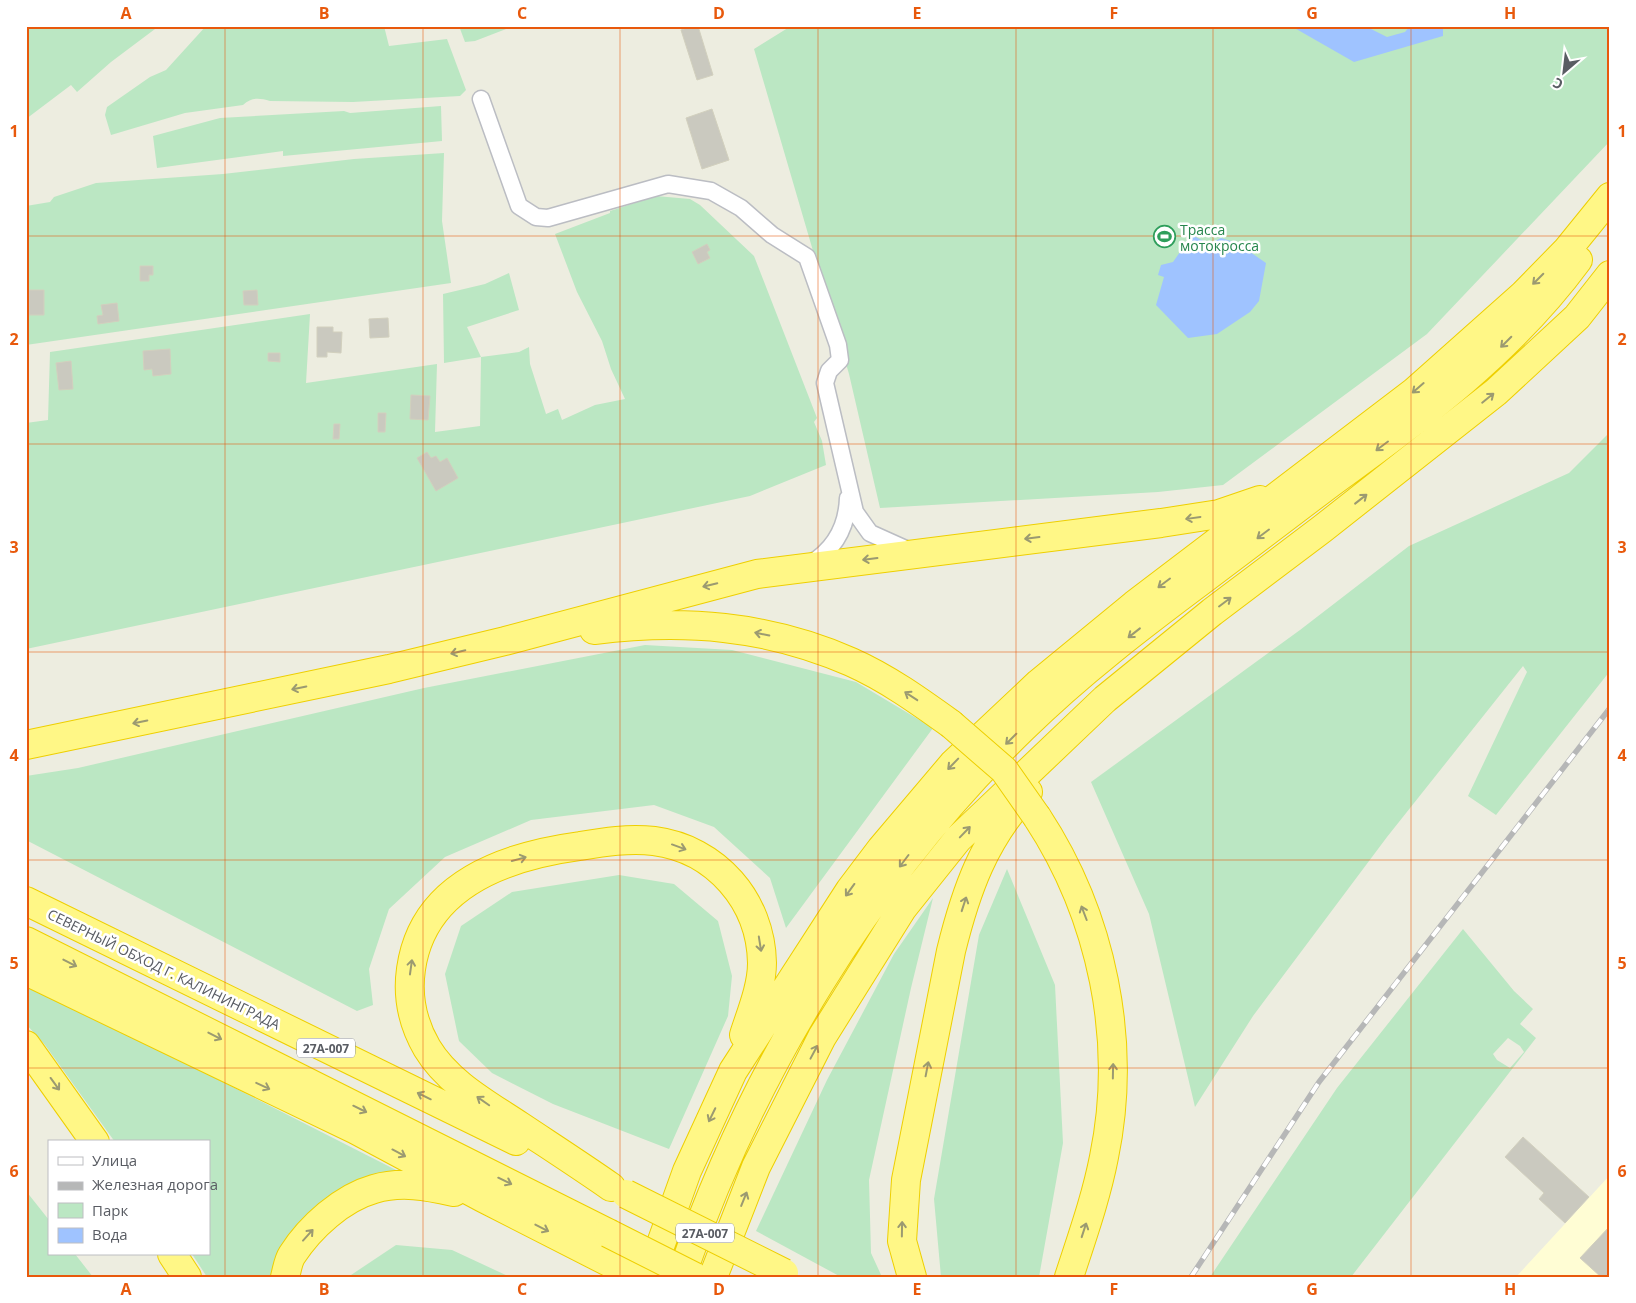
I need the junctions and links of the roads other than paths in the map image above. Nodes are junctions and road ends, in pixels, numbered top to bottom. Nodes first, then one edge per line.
1 (480, 99) dead end
2 (1610, 197) edge
3 (1610, 216) edge
4 (1610, 276) edge
5 (1289, 488) junction
6 (849, 493) junction
7 (917, 553) junction
8 (805, 567) junction
9 (505, 641) junction
10 (1105, 699) junction
11 (26, 745) edge
12 (26, 901) edge
13 (26, 941) edge
14 (26, 971) edge
15 (26, 1045) edge
16 (733, 1071) junction
17 (94, 1140) edge
18 (618, 1190) junction
19 (483, 1198) junction
20 (602, 1244) junction
21 (173, 1256) edge
22 (788, 1275) edge
23 (187, 1277) edge
24 (285, 1277) edge
25 (638, 1277) edge
26 (649, 1277) edge
27 (681, 1277) edge
28 (695, 1277) edge
29 (713, 1277) edge
30 (912, 1277) edge
31 (1068, 1277) edge

1 - 6 street
2 -> 5 highway
3 -> 27 highway
10 -> 4 highway
5 -> 7 highway
5 -> 16 highway
6 - 7 street
6 - 8 street
7 -> 8 highway
8 -> 9 highway
9 -> 11 highway
31 -> 9 highway, bridge
29 -> 10 highway
30 -> 10 highway
18 -> 12 highway, СЕВЕРНЫЙ ОБХОД Г. КАЛИНИНГРАДА / 27А-007
13 -> 20 highway, 27А-007
14 -> 19 highway
15 -> 17 highway
18 -> 16 highway
16 -> 26 highway
18 - 22 highway, 27А-007, bridge
19 -> 20 highway
24 -> 19 highway
20 - 25 highway
20 - 28 highway, 27А-007, bridge
21 - 23 highway

